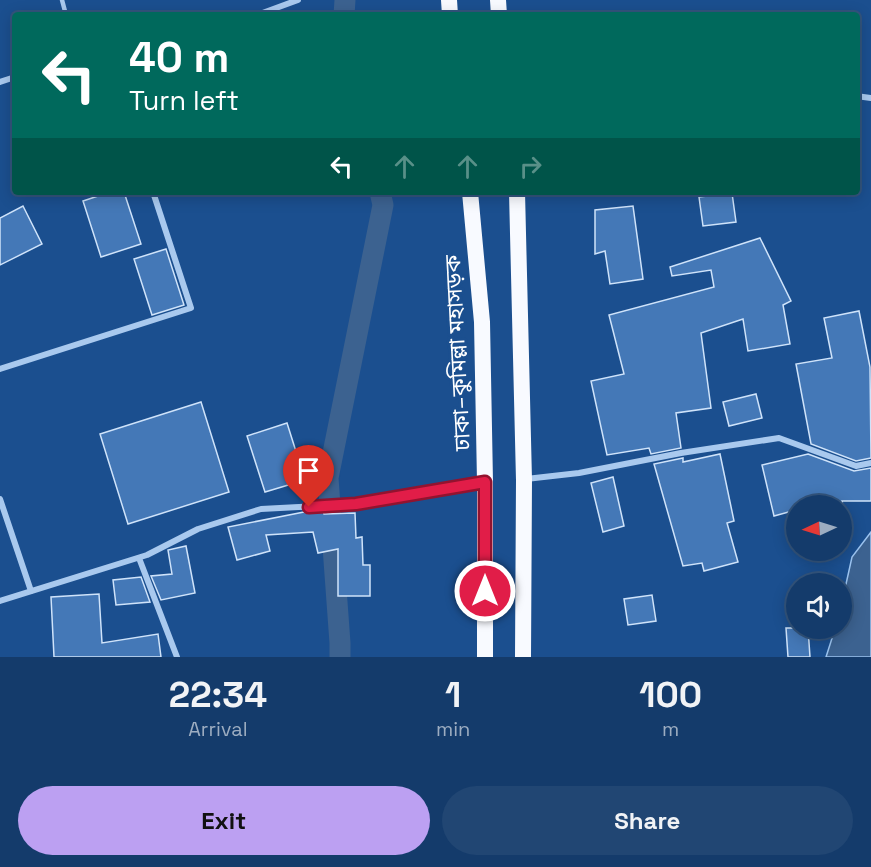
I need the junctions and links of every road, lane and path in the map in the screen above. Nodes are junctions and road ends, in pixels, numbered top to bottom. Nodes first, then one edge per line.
1 (298, 0) edge
2 (265, 12) edge
3 (154, 195) edge
4 (470, 195) edge
5 (517, 195) edge
6 (0, 369) edge
7 (871, 463) edge
8 (524, 480) junction
9 (485, 482) junction
10 (0, 499) edge
11 (138, 558) junction
12 (32, 591) junction
13 (0, 601) edge
14 (177, 657) edge
15 (485, 657) edge
16 (523, 657) edge

1 - 2 street
3 - 6 street
4 - 9 highway, ঢাকা–কুমিল্লা মহাসড়ক
5 - 8 highway
7 - 8 street
8 - 16 highway
9 - 11 street
9 - 15 highway, ঢাকা–কুমিল্লা মহাসড়ক
10 - 12 street
11 - 12 street
11 - 14 street
12 - 13 street

